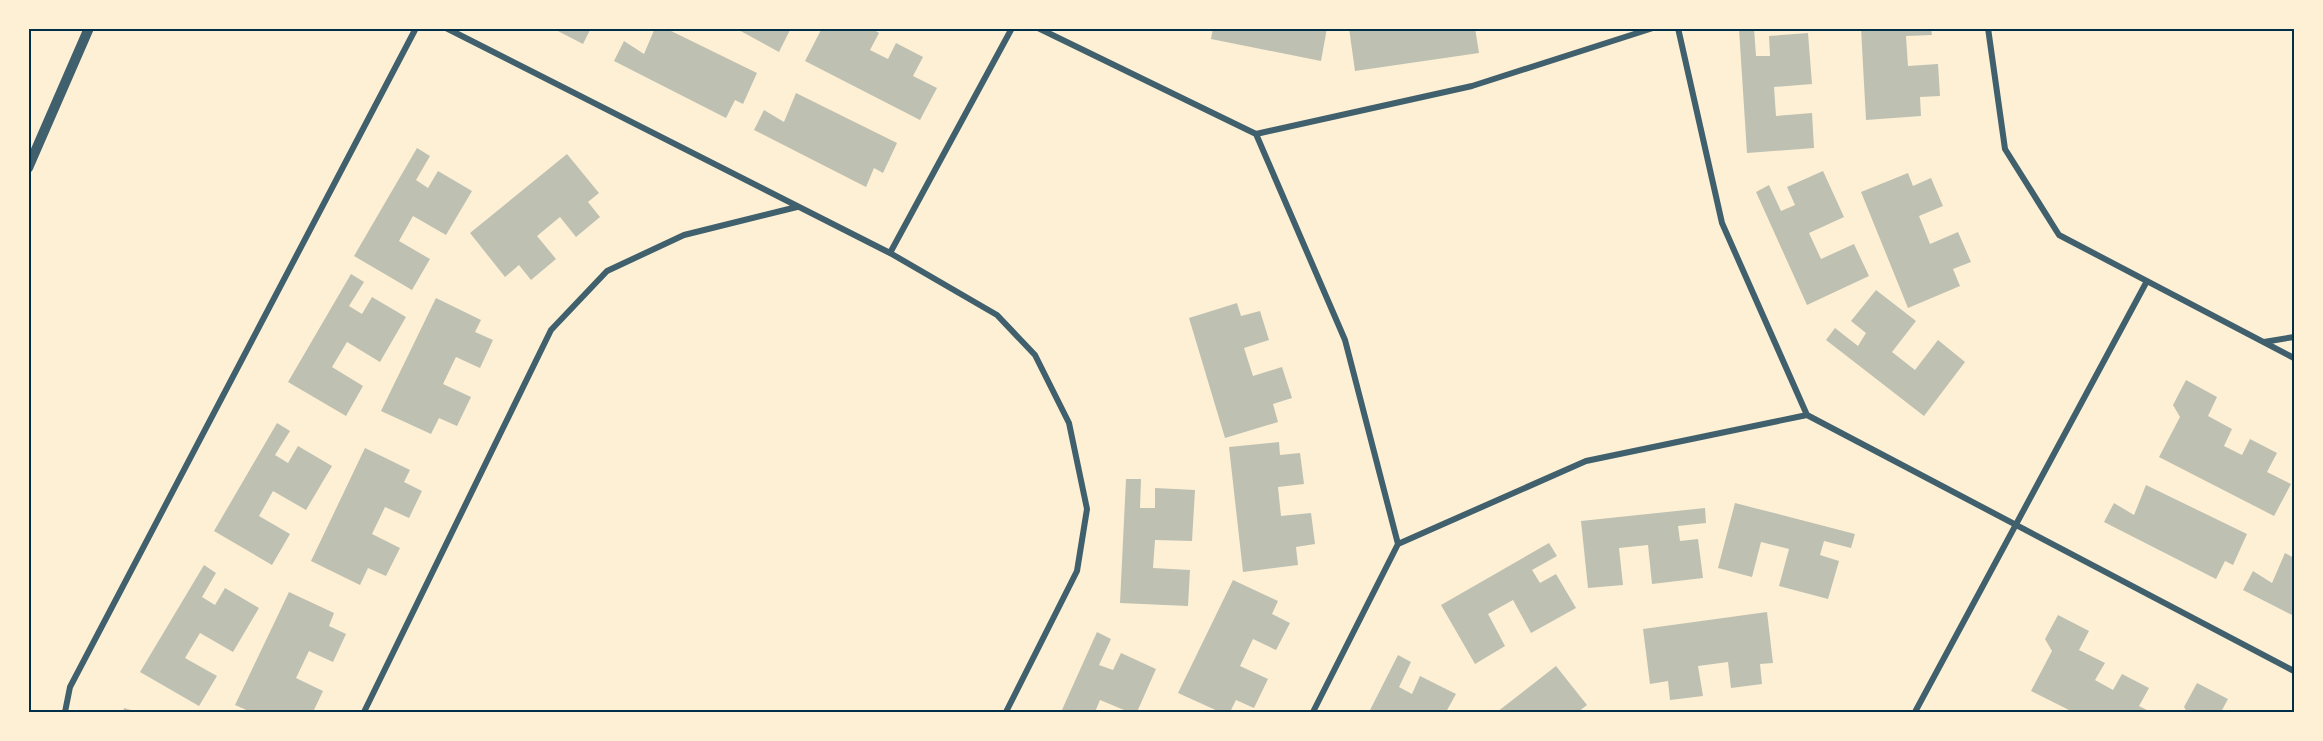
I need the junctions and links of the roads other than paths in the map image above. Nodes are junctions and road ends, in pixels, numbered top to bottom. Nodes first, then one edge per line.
1 (89, 28) edge
2 (416, 28) edge
3 (446, 28) edge
4 (1012, 28) edge
5 (1038, 28) edge
6 (1653, 28) edge
7 (1678, 28) edge
8 (1988, 28) edge
9 (1256, 134) junction
10 (28, 168) edge
11 (797, 207) junction
12 (890, 254) junction
13 (2146, 281) junction
14 (2295, 337) edge
15 (2264, 342) junction
16 (2295, 358) edge
17 (1807, 415) junction
18 (2016, 525) junction
19 (1398, 544) junction
20 (2295, 671) edge
21 (65, 712) edge
22 (364, 712) edge
23 (1006, 712) edge
24 (1313, 712) edge
25 (1915, 712) edge

1 - 10 street
2 - 21 street
3 - 11 street
4 - 12 street
5 - 9 street
6 - 9 street
7 - 17 street
8 - 13 street
9 - 19 street
11 - 12 street
11 - 22 street
12 - 23 street
13 - 15 street
13 - 18 street
14 - 15 street
15 - 16 street
17 - 18 street
17 - 19 street
18 - 20 street
18 - 25 street
19 - 24 street

